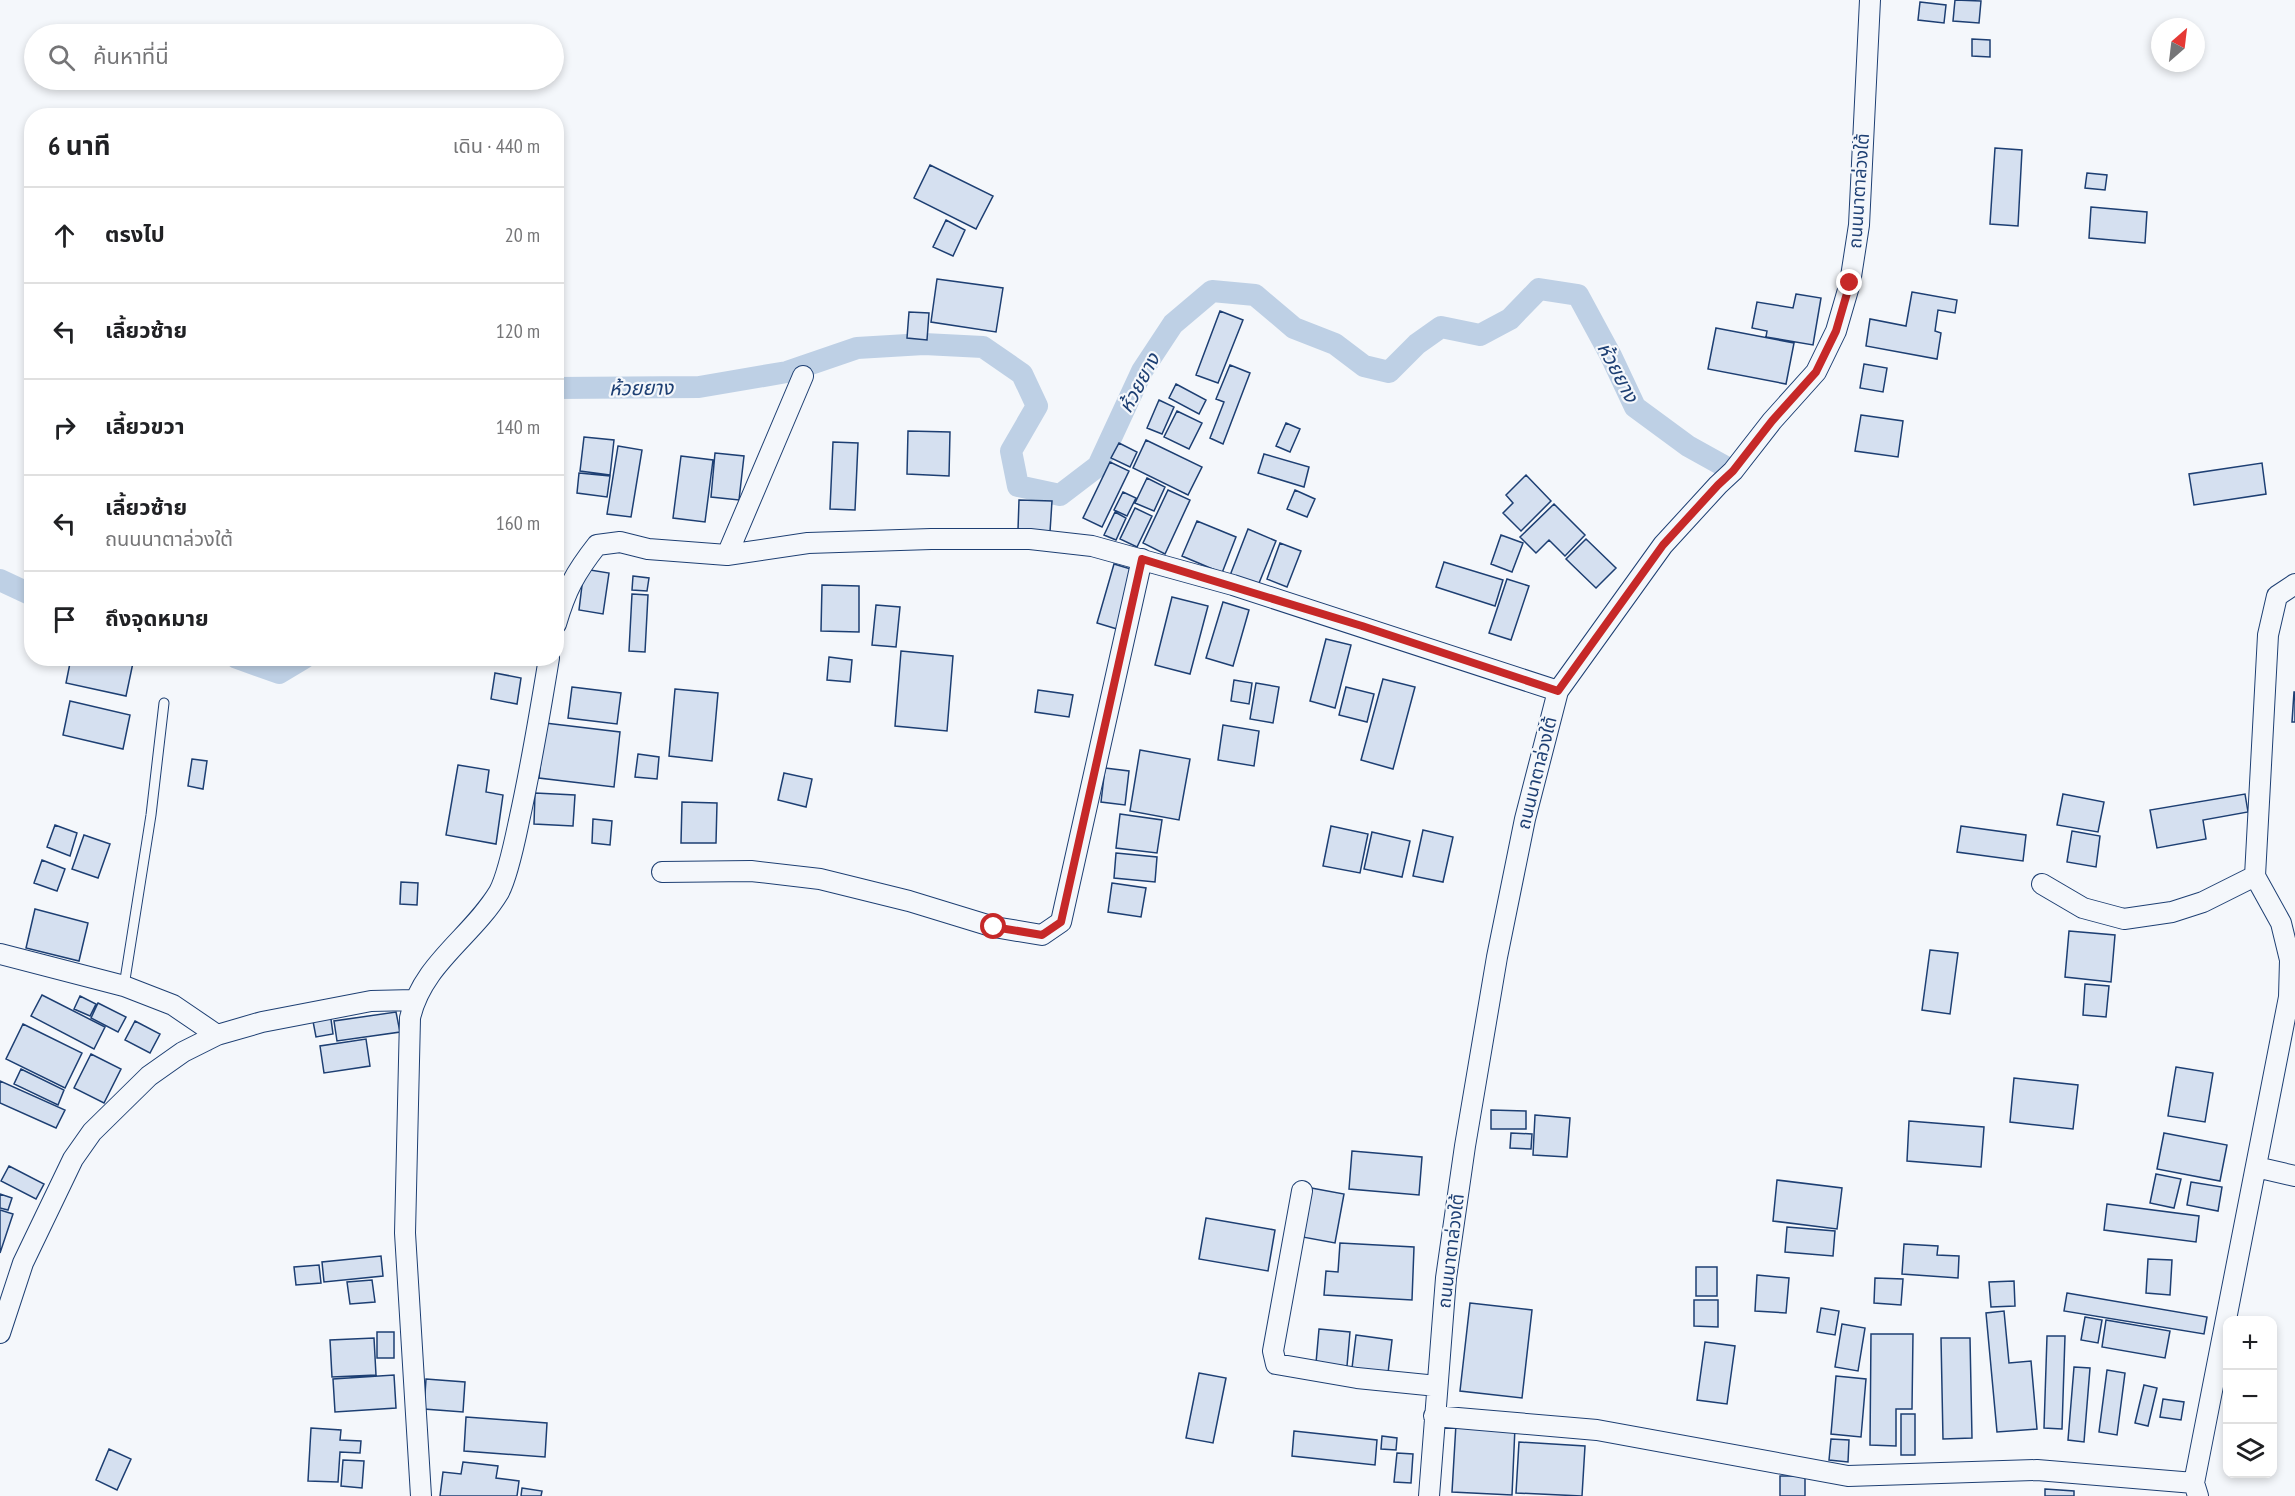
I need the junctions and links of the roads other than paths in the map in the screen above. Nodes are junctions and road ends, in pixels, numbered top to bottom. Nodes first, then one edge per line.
1 (1870, 0) edge
2 (803, 376) dead end
3 (726, 555) junction
4 (1142, 559) junction
5 (2295, 584) edge
6 (564, 596) edge
7 (548, 666) edge
8 (1558, 691) junction
9 (164, 703) dead end
10 (662, 872) dead end
11 (2255, 876) junction
12 (2042, 884) dead end
13 (0, 954) edge
14 (124, 986) junction
15 (414, 999) junction
16 (2291, 1009) edge
17 (217, 1035) junction
18 (2256, 1167) junction
19 (2295, 1176) edge
20 (1302, 1191) dead end
21 (0, 1333) edge
22 (1437, 1386) junction
23 (1434, 1416) junction
24 (2196, 1490) edge
25 (421, 1496) edge
26 (1429, 1496) edge

1 - 8 street, ถนนนาตาล่วงใต้
2 - 3 street
3 - 4 street
3 - 6 street
4 - 8 street
4 - 10 street
5 - 11 street
7 - 15 street
8 - 22 street, ถนนนาตาล่วงใต้
9 - 14 lane
11 - 12 street
11 - 16 street
13 - 14 street
14 - 17 street
15 - 17 street
15 - 25 street
16 - 18 street
17 - 21 street
18 - 19 street
18 - 24 street
20 - 22 street
22 - 23 street, ถนนนาตาล่วงใต้
23 - 24 street
23 - 26 street, ถนนนาตาล่วงใต้

